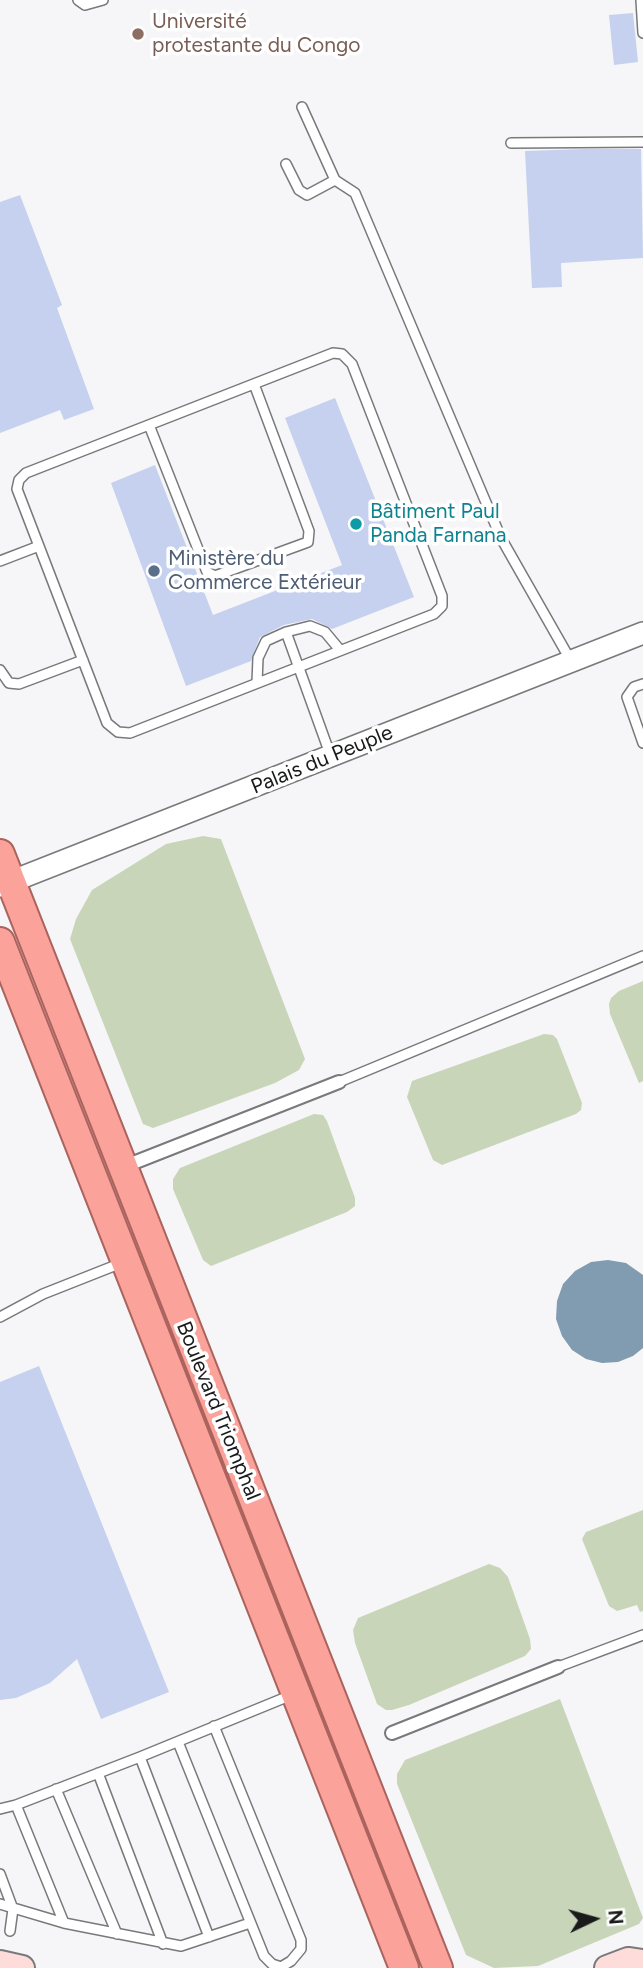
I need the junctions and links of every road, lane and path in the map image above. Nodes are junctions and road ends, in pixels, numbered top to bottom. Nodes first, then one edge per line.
1 (78, 0) edge
2 (103, 0) edge
3 (641, 0) edge
4 (643, 33) edge
5 (302, 107) dead end
6 (643, 142) edge
7 (511, 143) dead end
8 (286, 164) dead end
9 (335, 180) junction
10 (254, 384) junction
11 (149, 425) junction
12 (39, 546) junction
13 (0, 561) edge
14 (286, 632) junction
15 (643, 633) edge
16 (340, 650) junction
17 (83, 660) junction
18 (571, 661) junction
19 (298, 666) junction
20 (0, 670) edge
21 (257, 682) junction
22 (643, 684) edge
23 (643, 743) edge
24 (331, 756) junction
25 (0, 854) edge
26 (5, 884) edge
27 (0, 942) edge
28 (643, 956) edge
29 (339, 1082) joint
30 (122, 1167) junction
31 (125, 1261) junction
32 (0, 1317) edge
33 (643, 1635) edge
34 (558, 1667) joint
35 (295, 1693) junction
36 (215, 1726) junction
37 (392, 1733) dead end
38 (178, 1742) junction
39 (140, 1757) junction
40 (98, 1773) junction
41 (56, 1789) junction
42 (16, 1805) junction
43 (0, 1809) edge
44 (0, 1874) edge
45 (0, 1904) edge
46 (13, 1909) junction
47 (64, 1923) junction
48 (250, 1923) junction
49 (10, 1931) dead end
50 (117, 1934) junction
51 (209, 1937) junction
52 (163, 1944) junction
53 (0, 1963) edge
54 (22, 1968) edge
55 (404, 1968) edge
56 (438, 1968) edge

1 - 2 lane
3 - 4 lane
5 - 9 lane
6 - 7 lane
8 - 9 lane
9 - 18 lane
10 - 11 lane
10 - 11 lane
10 - 16 lane
11 - 12 lane
12 - 13 lane
12 - 17 lane
14 - 16 lane
14 - 19 lane
14 - 21 lane
15 - 18 street, Palais du Peuple
16 - 19 lane
17 - 20 lane
17 - 21 lane
18 - 24 street, Palais du Peuple
19 - 21 lane
19 - 24 lane
22 - 23 lane
24 - 26 street, Palais du Peuple
25 - 26 highway, Boulevard Triomphal
26 - 30 highway, Boulevard Triomphal
27 - 31 highway, Boulevard Triomphal
28 - 29 lane
29 - 30 street
30 - 56 highway, Boulevard Triomphal
31 - 32 lane
31 - 35 highway, Boulevard Triomphal
33 - 34 lane
34 - 37 street
35 - 36 lane
35 - 55 highway, Boulevard Triomphal
36 - 38 lane
36 - 48 lane
38 - 39 lane
38 - 48 lane
39 - 40 lane
39 - 51 lane
40 - 41 lane
40 - 52 lane
41 - 42 lane
41 - 50 lane
42 - 43 lane
42 - 47 lane
44 - 46 lane
45 - 46 lane
46 - 47 lane
46 - 49 lane
47 - 50 lane
48 - 51 lane
50 - 52 lane
51 - 52 lane
53 - 54 main road

